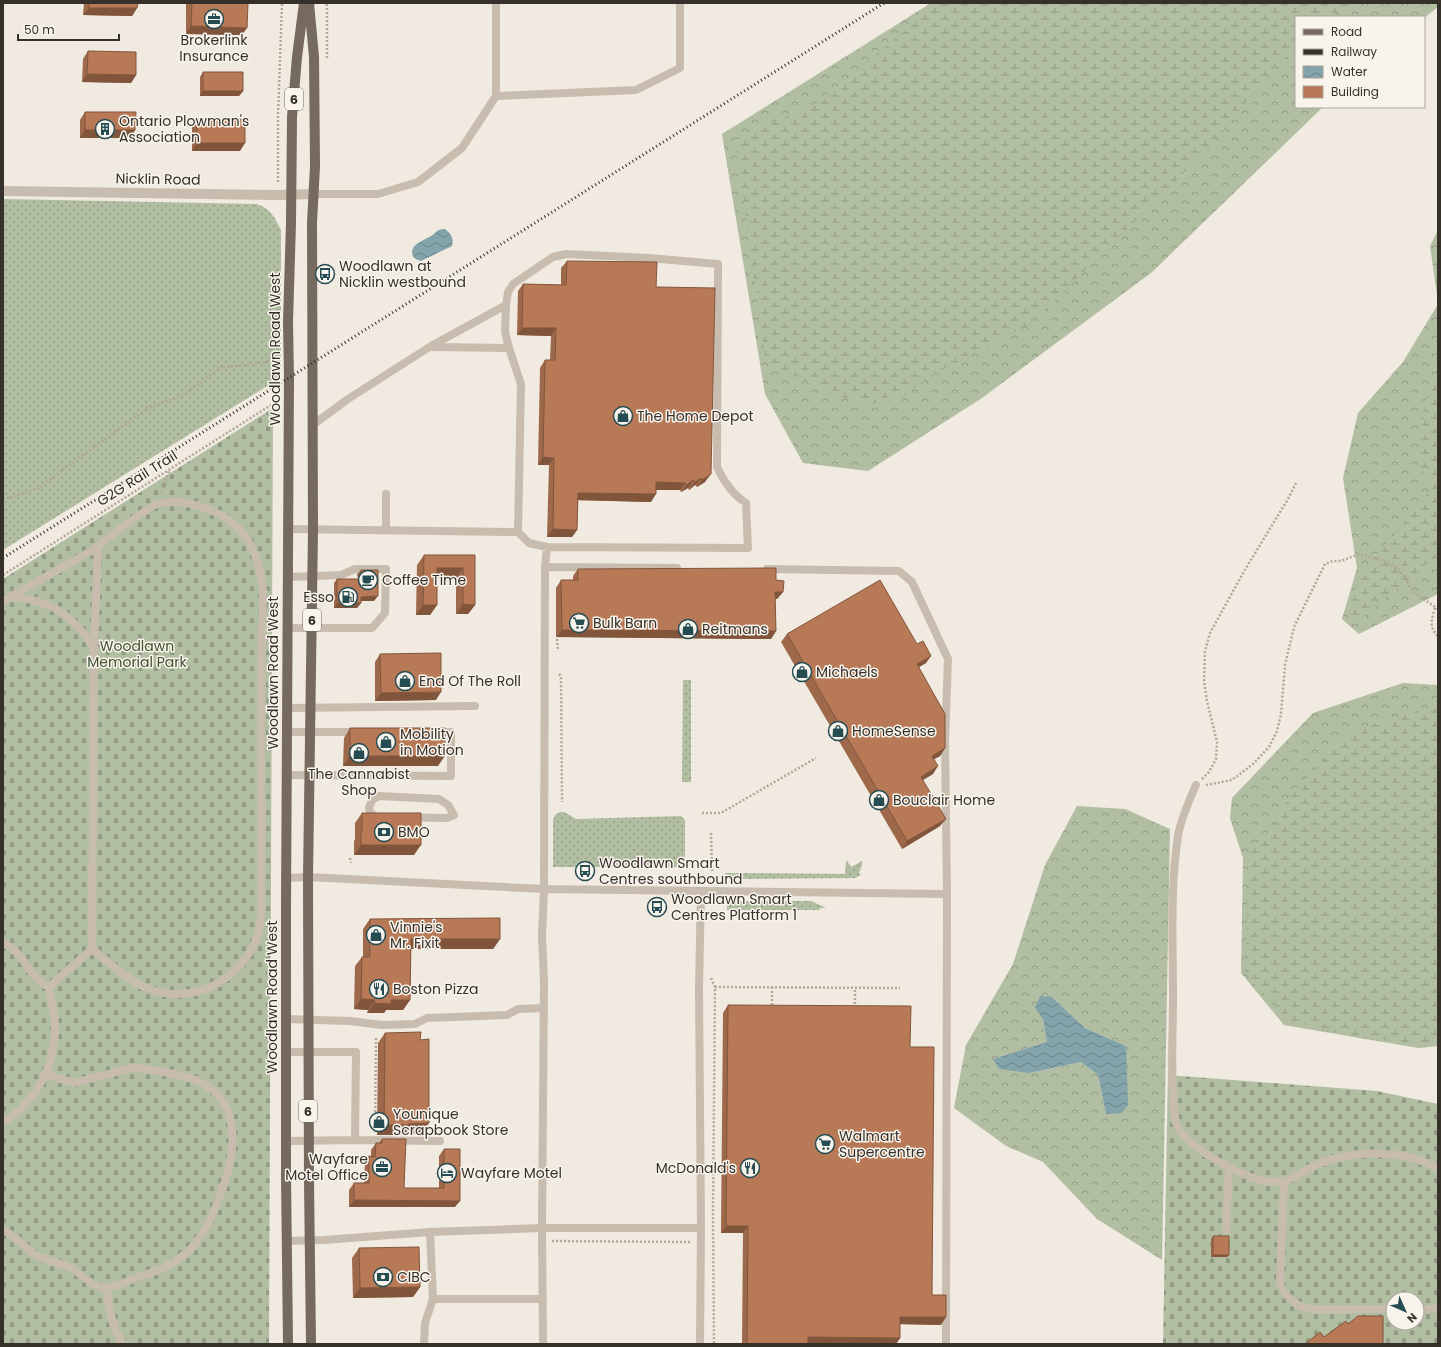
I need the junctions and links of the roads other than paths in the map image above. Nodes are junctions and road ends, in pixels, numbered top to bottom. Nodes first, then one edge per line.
1 (304, 3) edge
2 (309, 3) edge
3 (496, 3) edge
4 (680, 3) edge
5 (496, 96) junction
6 (3, 191) edge
7 (313, 194) junction
8 (291, 195) junction
9 (506, 304) junction
10 (431, 346) junction
11 (509, 348) junction
12 (314, 424) junction
13 (386, 494) dead end
14 (288, 529) junction
15 (313, 530) junction
16 (386, 530) junction
17 (518, 532) junction
18 (98, 547) junction
19 (547, 547) junction
20 (545, 567) junction
21 (686, 568) edge
22 (757, 569) edge
23 (312, 576) junction
24 (288, 577) junction
25 (10, 596) junction
26 (3, 601) edge
27 (287, 628) junction
28 (312, 628) junction
29 (94, 647) junction
30 (475, 706) dead end
31 (287, 708) junction
32 (310, 708) junction
33 (287, 732) junction
34 (310, 732) junction
35 (365, 732) edge
36 (428, 732) edge
37 (286, 775) junction
38 (309, 775) junction
39 (1196, 785) road end
40 (454, 815) joint
41 (308, 877) junction
42 (286, 878) junction
43 (544, 889) junction
44 (701, 892) junction
45 (947, 894) junction
46 (3, 943) edge
47 (92, 950) junction
48 (49, 987) junction
49 (544, 1008) junction
50 (309, 1019) junction
51 (286, 1020) junction
52 (286, 1052) junction
53 (309, 1052) junction
54 (45, 1074) junction
55 (3, 1123) edge
56 (356, 1140) junction
57 (286, 1141) junction
58 (309, 1141) junction
59 (440, 1141) dead end
60 (1229, 1167) junction
61 (1438, 1168) edge
62 (1284, 1181) junction
63 (542, 1228) junction
64 (701, 1228) junction
65 (3, 1229) edge
66 (1226, 1230) dead end
67 (430, 1232) junction
68 (310, 1240) junction
69 (287, 1241) junction
70 (107, 1288) junction
71 (433, 1299) junction
72 (543, 1299) junction
73 (1385, 1309) edge
74 (1425, 1309) edge
75 (1438, 1309) edge
76 (123, 1344) edge
77 (288, 1344) edge
78 (311, 1344) edge
79 (424, 1344) edge
80 (542, 1344) edge
81 (700, 1344) edge
82 (946, 1344) edge

1 - 8 main road, Woodlawn Road West / 6
2 - 7 main road, 6
3 - 5 lane
4 - 5 lane
5 - 7 lane
6 - 8 street, Nicklin Road
7 - 8 street, Nicklin Road
7 - 12 main road, 6
8 - 14 main road, Woodlawn Road West / 6
9 - 10 lane
9 - 11 lane
9 - 19 lane
10 - 11 lane
10 - 12 lane
11 - 17 lane
12 - 15 main road, 6
13 - 16 lane
14 - 15 lane
14 - 24 main road, Woodlawn Road West / 6
15 - 16 lane
15 - 23 main road, 6
16 - 17 lane
17 - 19 lane
18 - 25 lane
18 - 29 lane
18 - 47 lane
19 - 20 lane
20 - 21 lane
20 - 43 lane
22 - 45 lane
23 - 24 lane
23 - 28 main road, 6
23 - 28 lane
24 - 27 main road, Woodlawn Road West / 6
25 - 26 lane
25 - 29 lane
27 - 28 lane
27 - 31 main road, Woodlawn Road West / 6
28 - 32 main road, 6
29 - 47 lane
30 - 32 lane
31 - 32 lane
31 - 33 main road, Woodlawn Road West / 6
32 - 34 main road, 6
33 - 34 lane
33 - 37 main road, Woodlawn Road West / 6
34 - 35 lane
34 - 38 main road, 6
36 - 38 lane
37 - 38 lane
37 - 42 main road, Woodlawn Road West / 6
38 - 41 main road, 6
39 - 60 lane
40 - 40 lane
41 - 42 lane
41 - 43 lane
41 - 50 main road, 6
42 - 51 main road, Woodlawn Road West / 6
43 - 44 lane
43 - 49 lane
44 - 45 lane
44 - 64 lane
45 - 82 lane
46 - 48 lane
47 - 48 lane
48 - 54 lane
49 - 50 lane
49 - 63 lane
50 - 51 lane
50 - 53 main road, 6
51 - 52 main road, Woodlawn Road West / 6
52 - 53 lane
52 - 57 main road, Woodlawn Road West / 6
53 - 56 lane
53 - 58 main road, 6
54 - 55 lane
54 - 70 lane
56 - 58 lane
56 - 59 lane
57 - 58 lane
57 - 69 main road, Woodlawn Road West / 6
58 - 68 main road, 6
60 - 62 lane
60 - 66 lane
61 - 62 lane
62 - 73 lane
63 - 64 lane
63 - 67 lane
63 - 72 lane
64 - 81 lane
65 - 70 lane
67 - 68 lane
67 - 71 lane
68 - 69 lane
68 - 78 main road, 6
69 - 77 main road, Woodlawn Road West / 6
70 - 76 lane
71 - 72 lane
71 - 79 lane
72 - 80 lane
74 - 75 lane

